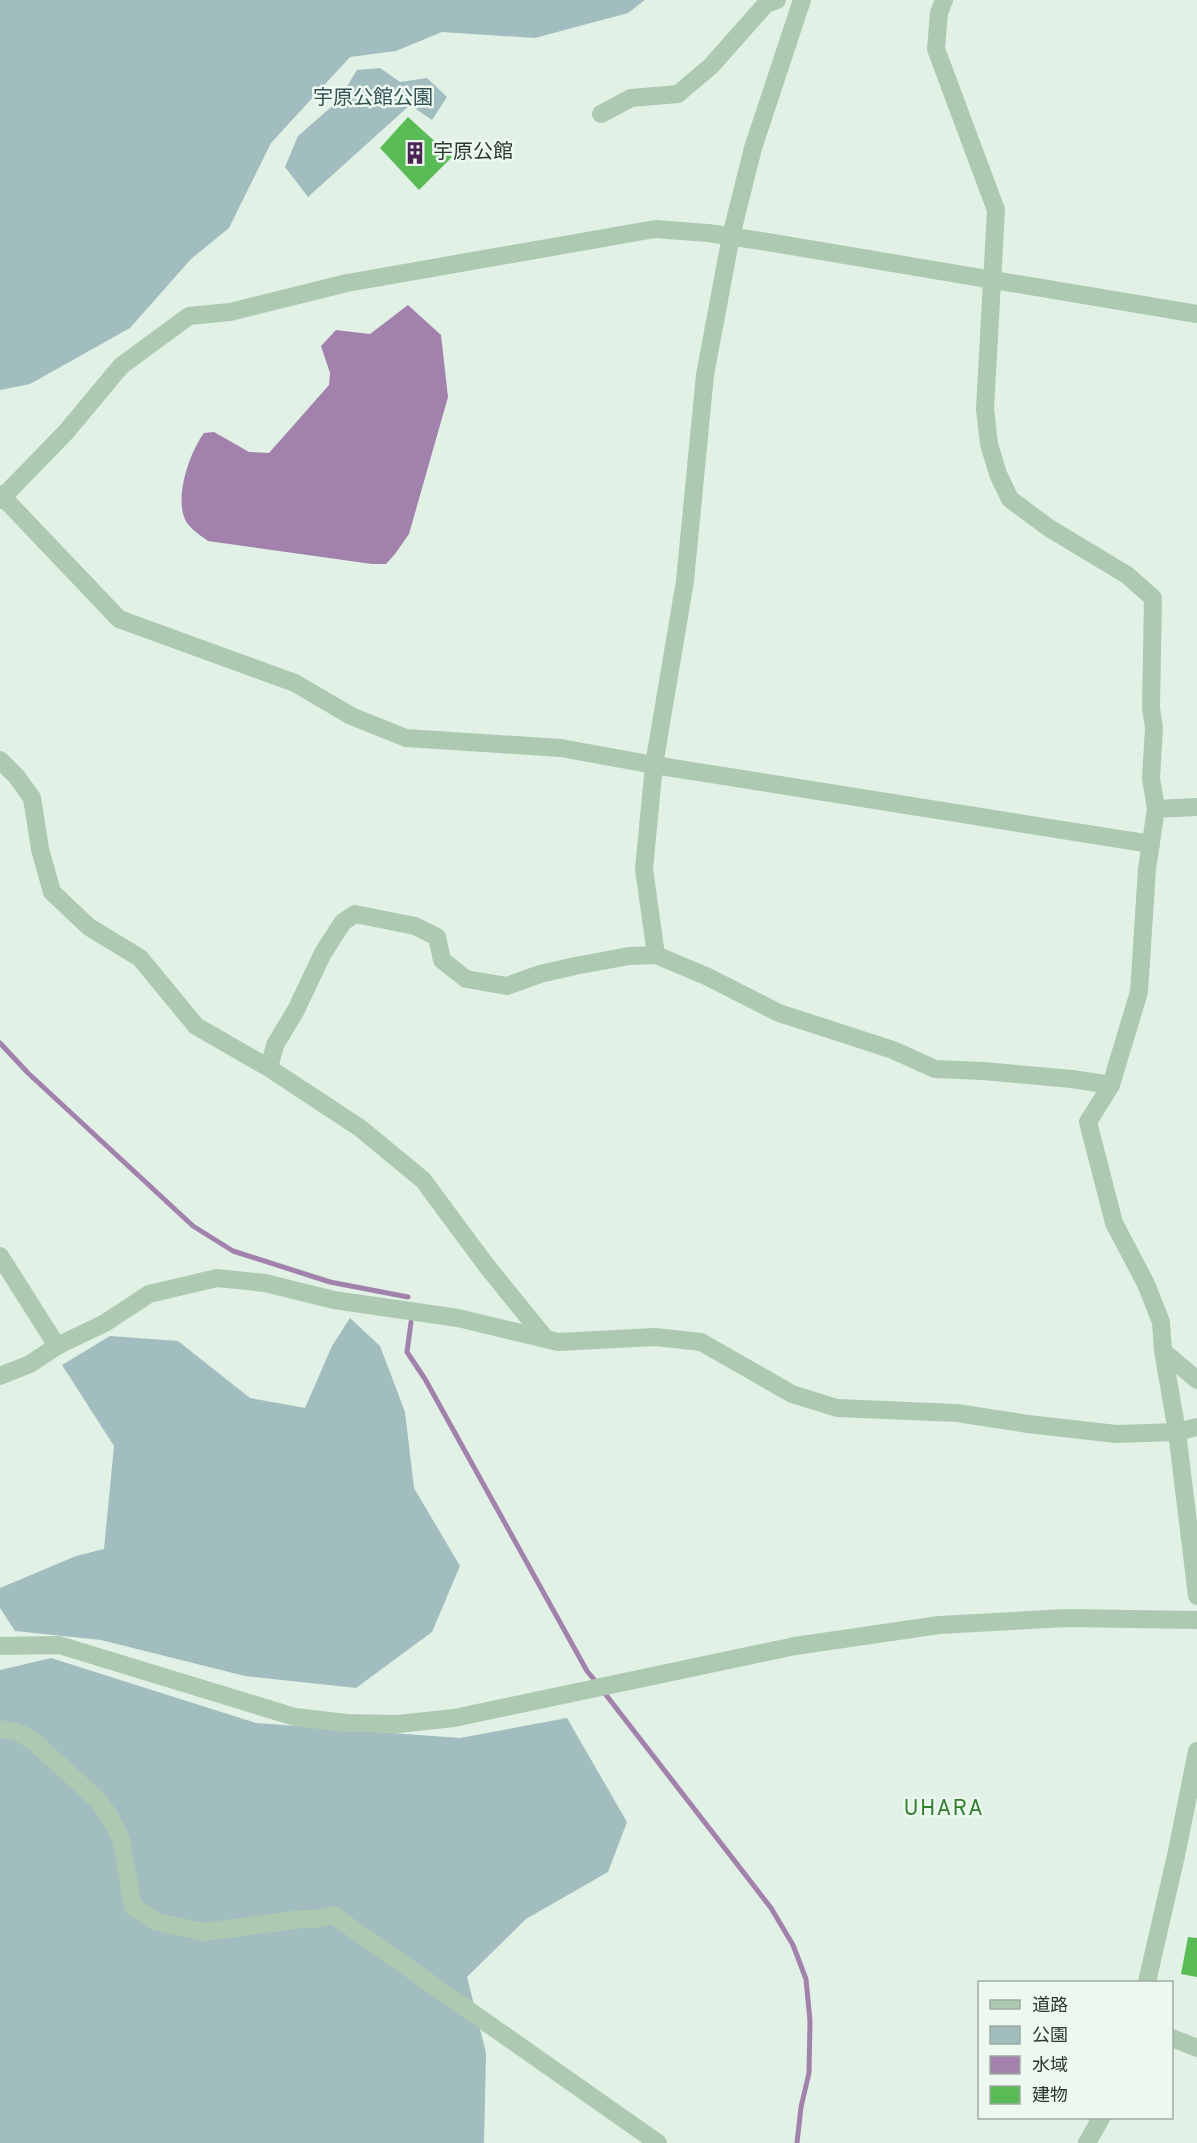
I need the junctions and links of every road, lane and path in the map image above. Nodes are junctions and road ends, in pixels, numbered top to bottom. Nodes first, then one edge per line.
1 (777, 0) edge
2 (802, 0) edge
3 (944, 0) edge
4 (601, 114) dead end
5 (731, 237) junction
6 (993, 281) junction
7 (1197, 314) edge
8 (1, 497) edge
9 (0, 760) edge
10 (654, 765) junction
11 (1197, 807) edge
12 (1156, 809) junction
13 (1150, 844) junction
14 (656, 955) junction
15 (269, 1068) junction
16 (1111, 1085) junction
17 (0, 1256) edge
18 (545, 1338) junction
19 (57, 1346) junction
20 (1163, 1350) junction
21 (0, 1376) edge
22 (1197, 1380) edge
23 (1197, 1427) edge
24 (1177, 1432) junction
25 (1197, 1596) edge
26 (1197, 1620) edge
27 (0, 1646) edge
28 (0, 1729) edge
29 (1197, 1751) edge
30 (1147, 1981) edge
31 (1173, 2038) edge
32 (1197, 2048) edge
33 (1100, 2119) edge
34 (658, 2143) edge
35 (1087, 2143) edge

1 - 4 street
2 - 5 street
3 - 6 street
5 - 6 street
5 - 8 street
5 - 10 street
6 - 7 street
6 - 12 street
8 - 10 street
9 - 15 street
10 - 13 street
10 - 14 street
11 - 12 street
12 - 13 street
13 - 16 street
14 - 15 street
14 - 16 street
15 - 18 street
16 - 20 street
17 - 19 street
18 - 19 street
18 - 24 street
19 - 21 street
20 - 22 street
20 - 24 street
23 - 24 street
24 - 25 street
26 - 27 street
28 - 34 street
29 - 30 street
31 - 32 street
33 - 35 street

